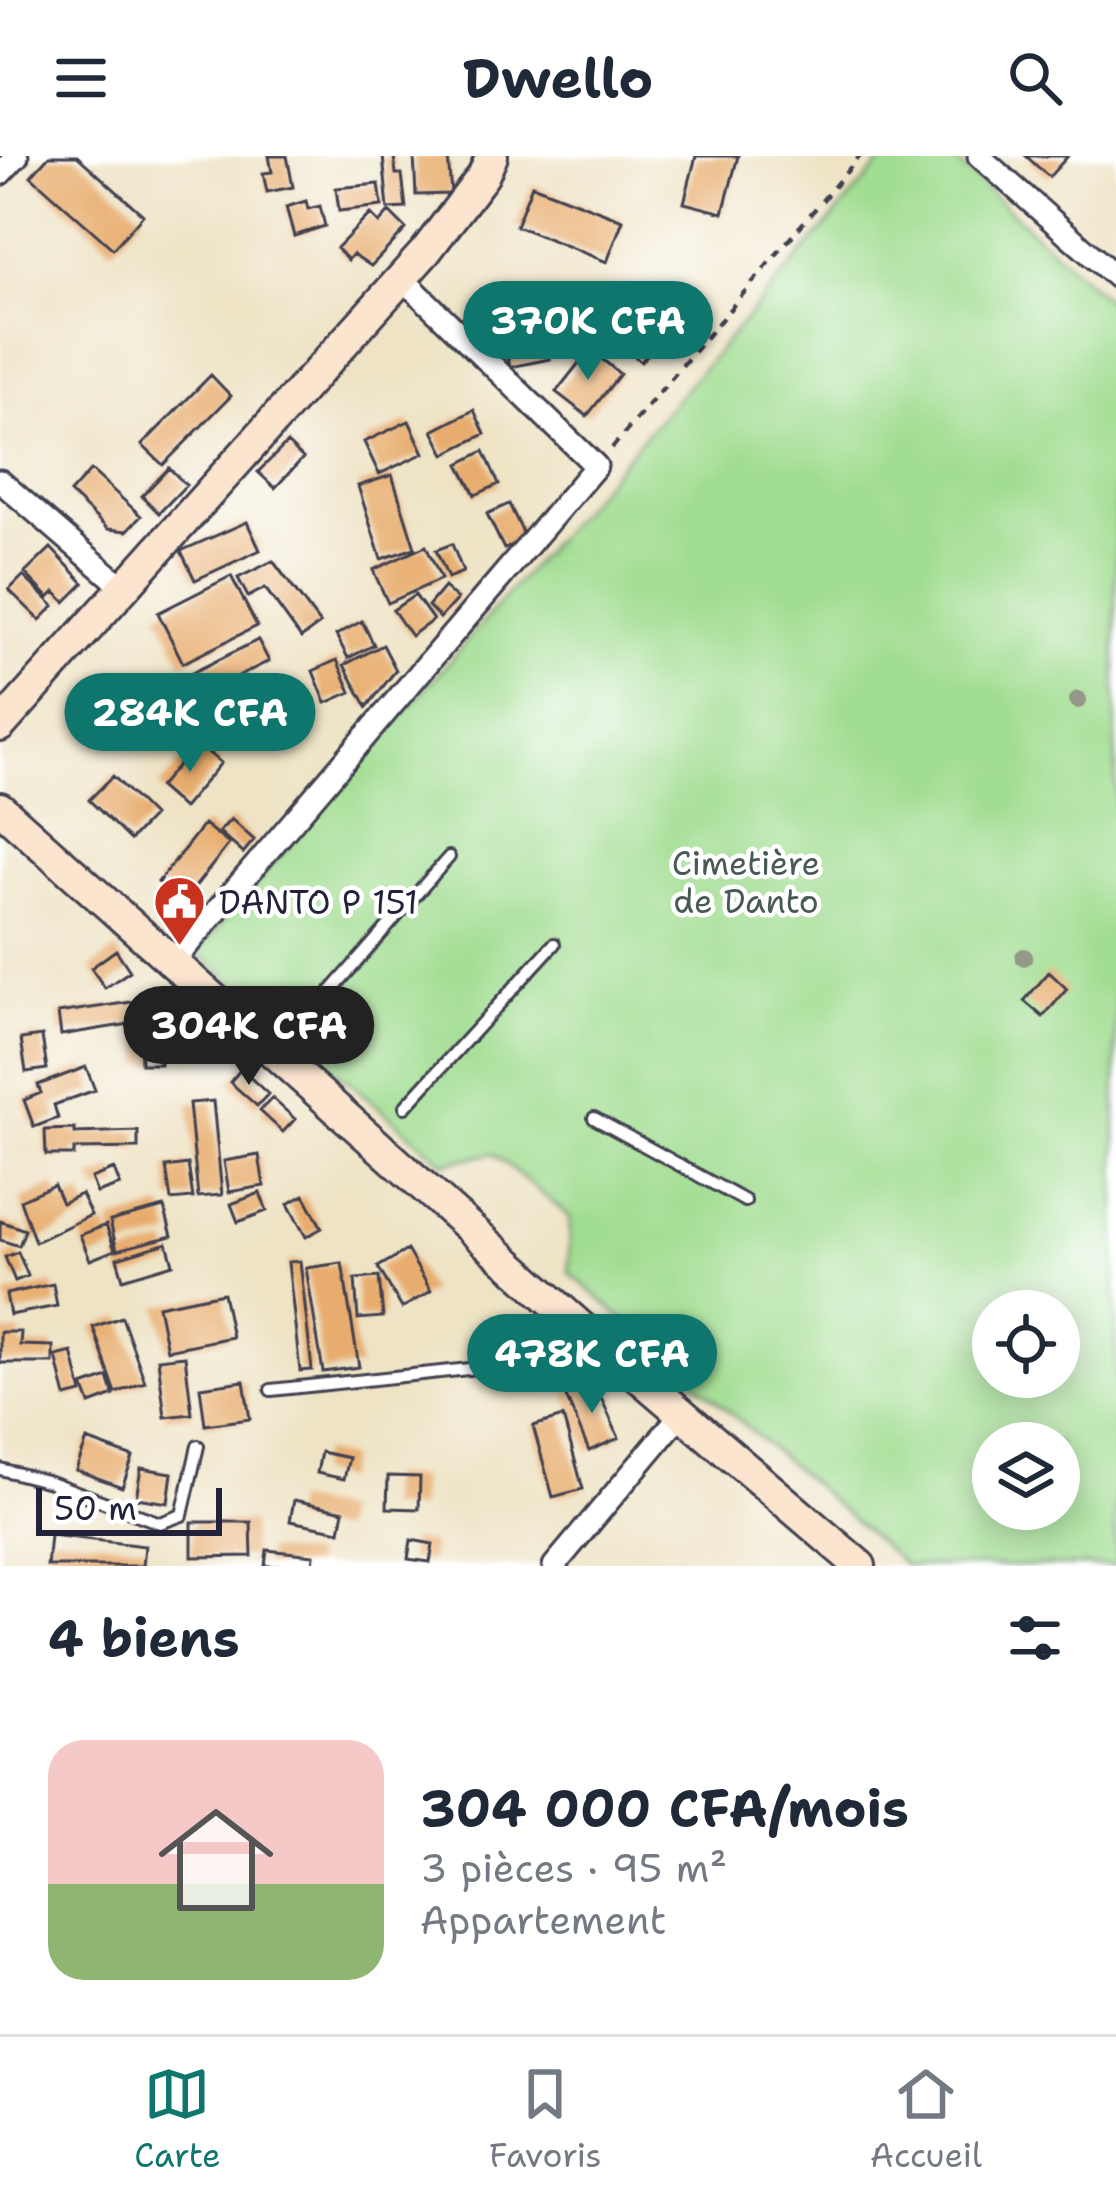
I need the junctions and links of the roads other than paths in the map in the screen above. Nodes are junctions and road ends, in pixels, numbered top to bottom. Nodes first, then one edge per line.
1 (17, 156) edge
2 (492, 156) edge
3 (980, 156) edge
4 (0, 174) edge
5 (1116, 277) edge
6 (402, 278) junction
7 (0, 481) edge
8 (124, 588) junction
9 (0, 726) edge
10 (0, 808) edge
11 (449, 857) dead end
12 (554, 944) dead end
13 (173, 962) junction
14 (302, 1024) dead end
15 (405, 1107) dead end
16 (594, 1118) dead end
17 (745, 1201) dead end
18 (583, 1329) junction
19 (271, 1390) dead end
20 (682, 1413) junction
21 (198, 1446) dead end
22 (0, 1469) edge
23 (554, 1566) edge
24 (860, 1566) edge

1 - 4 street
2 - 6 street
3 - 5 street
6 - 8 street
6 - 13 street
7 - 8 street
8 - 9 street
10 - 13 street
11 - 14 lane
12 - 15 lane
13 - 18 street
16 - 17 lane
18 - 19 lane
18 - 20 street
20 - 23 street
20 - 24 street
21 - 22 lane

